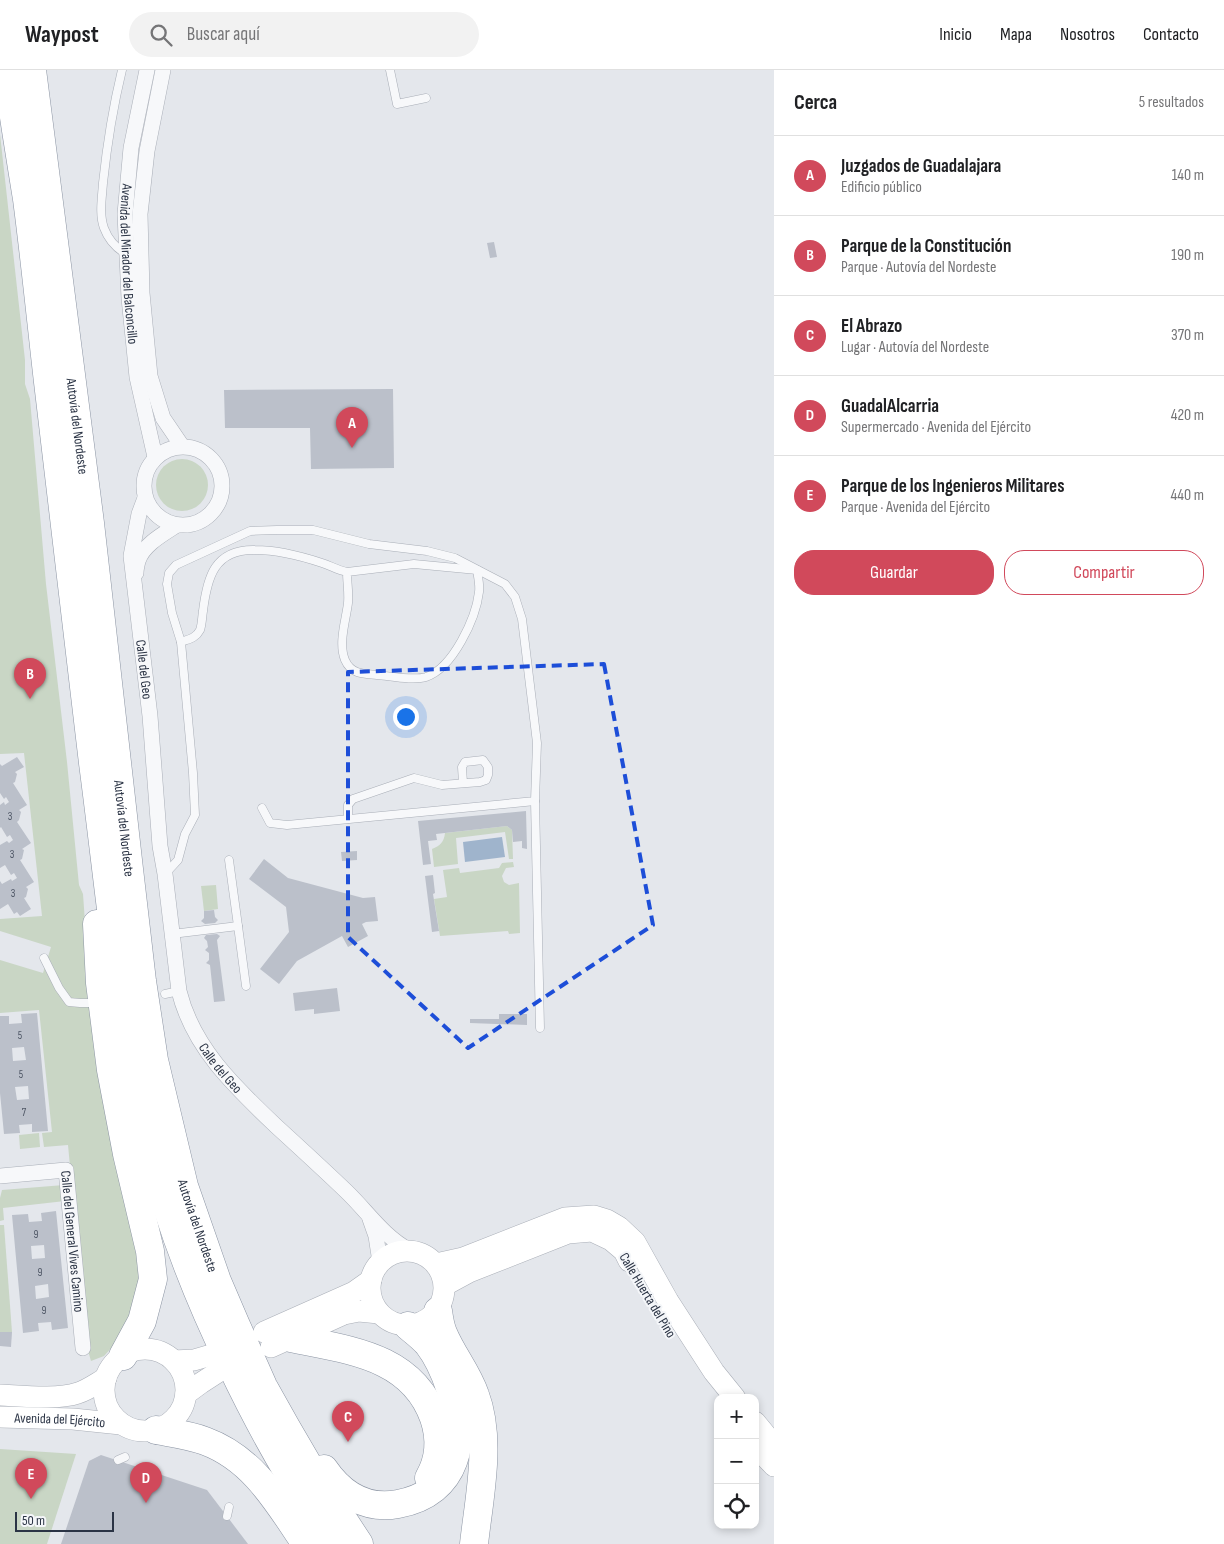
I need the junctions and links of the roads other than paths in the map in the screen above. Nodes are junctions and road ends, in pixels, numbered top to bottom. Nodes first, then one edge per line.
1 (7, 70) edge
2 (32, 70) edge
3 (122, 70) edge
4 (147, 70) edge
5 (163, 70) edge
6 (390, 70) edge
7 (426, 98) dead end
8 (126, 254) junction
9 (182, 446) junction
10 (155, 457) junction
11 (145, 498) junction
12 (177, 525) junction
13 (477, 570) junction
14 (347, 572) junction
15 (134, 584) junction
16 (181, 642) junction
17 (87, 718) junction
18 (463, 783) dead end
19 (536, 801) junction
20 (262, 808) dead end
21 (348, 819) junction
22 (229, 860) dead end
23 (165, 874) junction
24 (238, 926) junction
25 (172, 934) junction
26 (44, 958) dead end
27 (246, 986) dead end
28 (89, 1003) dead end
29 (540, 1028) dead end
30 (154, 1060) junction
31 (0, 1176) edge
32 (368, 1213) junction
33 (409, 1250) junction
34 (436, 1264) junction
35 (375, 1271) junction
36 (445, 1285) junction
37 (438, 1311) junction
38 (379, 1313) junction
39 (408, 1326) junction
40 (275, 1339) junction
41 (83, 1348) dead end
42 (123, 1356) junction
43 (174, 1361) junction
44 (106, 1378) junction
45 (186, 1394) junction
46 (732, 1394) edge
47 (0, 1395) edge
48 (714, 1395) edge
49 (0, 1417) edge
50 (121, 1424) junction
51 (759, 1427) edge
52 (156, 1430) junction
53 (774, 1445) edge
54 (759, 1450) edge
55 (774, 1466) edge
56 (402, 1503) junction
57 (230, 1507) dead end
58 (227, 1516) dead end
59 (306, 1544) edge
60 (335, 1544) edge
61 (360, 1544) edge
62 (474, 1544) edge

1 - 17 highway, Autovía del Nordeste
2 - 30 highway, Autovía del Nordeste
3 - 8 lane
4 - 8 street, Avenida del Mirador del Balconcillo
5 - 9 street, Avenida del Mirador del Balconcillo
6 - 7 lane
8 - 10 street, Avenida del Mirador del Balconcillo
9 - 10 street
9 - 12 street
10 - 11 street
11 - 12 street
11 - 15 street, Calle del Geo
12 - 15 street, Calle del Geo
13 - 14 lane
13 - 14 lane
13 - 16 lane
13 - 19 lane
14 - 16 lane
15 - 23 street, Calle del Geo
16 - 23 lane
17 - 42 highway
17 - 60 highway, Autovía del Nordeste
18 - 21 lane
19 - 21 lane
19 - 29 lane
20 - 21 lane
22 - 24 lane
23 - 25 street, Calle del Geo
24 - 25 lane
24 - 27 lane
25 - 32 street, Calle del Geo
26 - 28 lane
30 - 56 highway
30 - 61 highway, Autovía del Nordeste
31 - 41 street, Calle del General Vives Camino
32 - 33 street, Calle del Geo
32 - 35 street, Calle del Geo
33 - 34 main road
33 - 35 main road
34 - 36 main road
34 - 46 main road
35 - 38 main road
35 - 40 main road
36 - 37 main road
36 - 48 main road, Calle Huerta del Pino
37 - 39 main road
37 - 62 highway
38 - 39 main road
38 - 40 main road
39 - 56 highway
40 - 56 highway
42 - 43 main road
42 - 44 main road
43 - 45 main road
43 - 45 main road
44 - 47 main road, Avenida del Ejército
44 - 50 main road
45 - 52 main road
49 - 50 main road, Avenida del Ejército
50 - 52 main road
51 - 53 main road
52 - 59 highway
54 - 55 main road
57 - 58 lane

